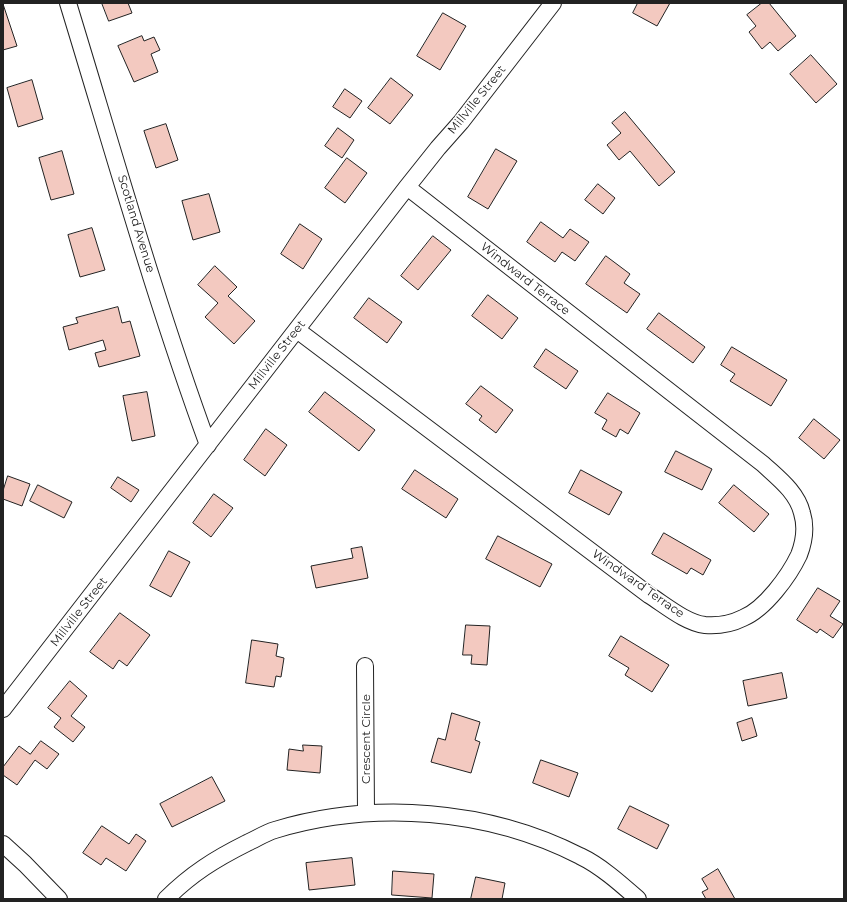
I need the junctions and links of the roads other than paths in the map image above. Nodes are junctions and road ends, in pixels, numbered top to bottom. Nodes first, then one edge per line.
1 (68, 3) edge
2 (553, 3) edge
3 (407, 187) junction
4 (297, 330) junction
5 (208, 445) junction
6 (366, 666) dead end
7 (3, 709) edge
8 (366, 813) junction
9 (3, 844) edge
10 (59, 899) edge
11 (166, 899) edge
12 (638, 899) edge

1 - 5 street, Scotland Avenue
2 - 3 street, Millville Street
3 - 4 street, Millville Street
3 - 4 street, Windward Terrace
4 - 5 street, Millville Street
5 - 7 street, Millville Street
6 - 8 street, Crescent Circle
8 - 11 street
8 - 12 street
9 - 10 street

